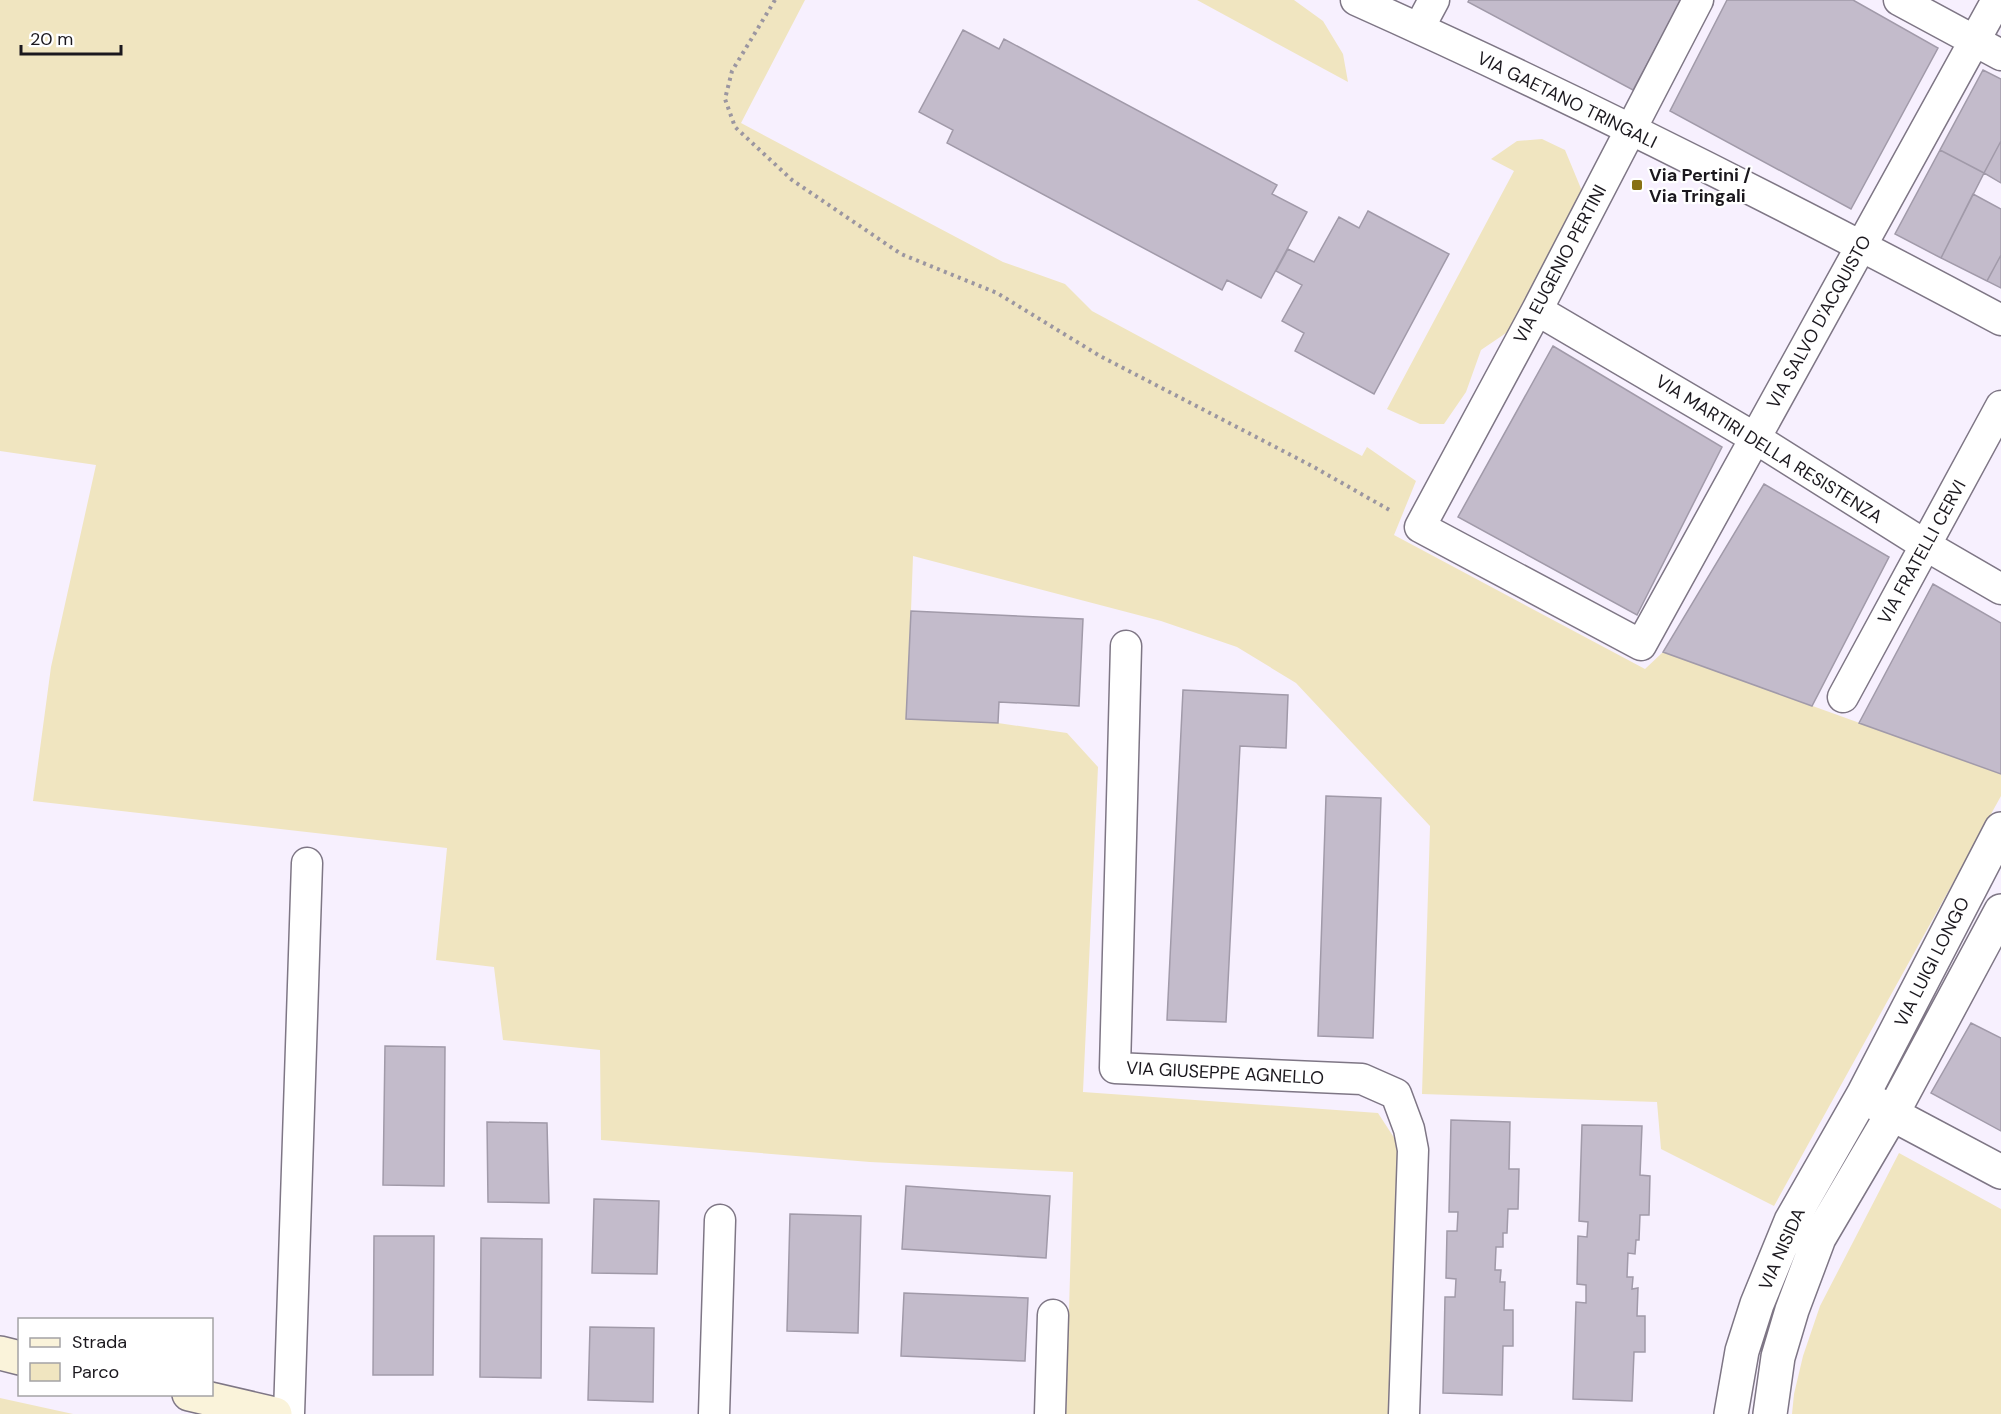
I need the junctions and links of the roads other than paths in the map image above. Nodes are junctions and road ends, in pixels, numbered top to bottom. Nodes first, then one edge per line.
1 (1356, 0) edge
2 (1434, 0) edge
3 (1698, 0) edge
4 (1899, 0) edge
5 (1997, 0) edge
6 (1419, 28) junction
7 (1974, 41) junction
8 (2001, 55) edge
9 (1630, 130) junction
10 (1861, 245) junction
11 (1537, 310) junction
12 (2001, 320) edge
13 (2001, 406) edge
14 (1755, 438) junction
15 (1925, 545) junction
16 (2001, 589) edge
17 (1641, 645) joint
18 (1126, 646) dead end
19 (1843, 697) dead end
20 (2001, 829) edge
21 (307, 863) dead end
22 (2001, 911) edge
23 (1863, 1095) junction
24 (1892, 1114) junction
25 (2001, 1172) edge
26 (720, 1220) dead end
27 (1053, 1315) dead end
28 (0, 1353) edge
29 (18, 1358) edge
30 (194, 1396) edge
31 (275, 1414) edge
32 (289, 1414) edge
33 (714, 1414) edge
34 (1050, 1414) edge
35 (1404, 1414) edge
36 (1731, 1414) edge
37 (1770, 1414) edge

1 - 6 street, VIA GAETANO TRINGALI
2 - 6 street
3 - 9 street, VIA EUGENIO PERTINI
4 - 7 street
5 - 7 street, VIA SALVO D'ACQUISTO
6 - 9 street, VIA GAETANO TRINGALI
7 - 8 street
7 - 10 street, VIA SALVO D'ACQUISTO
9 - 10 street, VIA GAETANO TRINGALI
9 - 11 street, VIA EUGENIO PERTINI
10 - 12 street, VIA GAETANO TRINGALI
10 - 14 street, VIA SALVO D'ACQUISTO
11 - 14 street, VIA MARTIRI DELLA RESISTENZA
11 - 17 street, VIA EUGENIO PERTINI
13 - 15 street, VIA FRATELLI CERVI
14 - 15 street, VIA MARTIRI DELLA RESISTENZA
14 - 17 street, VIA SALVO D'ACQUISTO
15 - 16 street, VIA MARTIRI DELLA RESISTENZA
15 - 19 street, VIA FRATELLI CERVI
18 - 35 street, VIA GIUSEPPE AGNELLO
20 - 23 street, VIA LUIGI LONGO
21 - 32 street
22 - 24 street, VIA LUIGI LONGO
23 - 24 street
23 - 36 street, VIA NISIDA
24 - 25 street
24 - 37 street, VIA NISIDA
26 - 33 street
27 - 34 street
28 - 29 main road
30 - 31 main road

